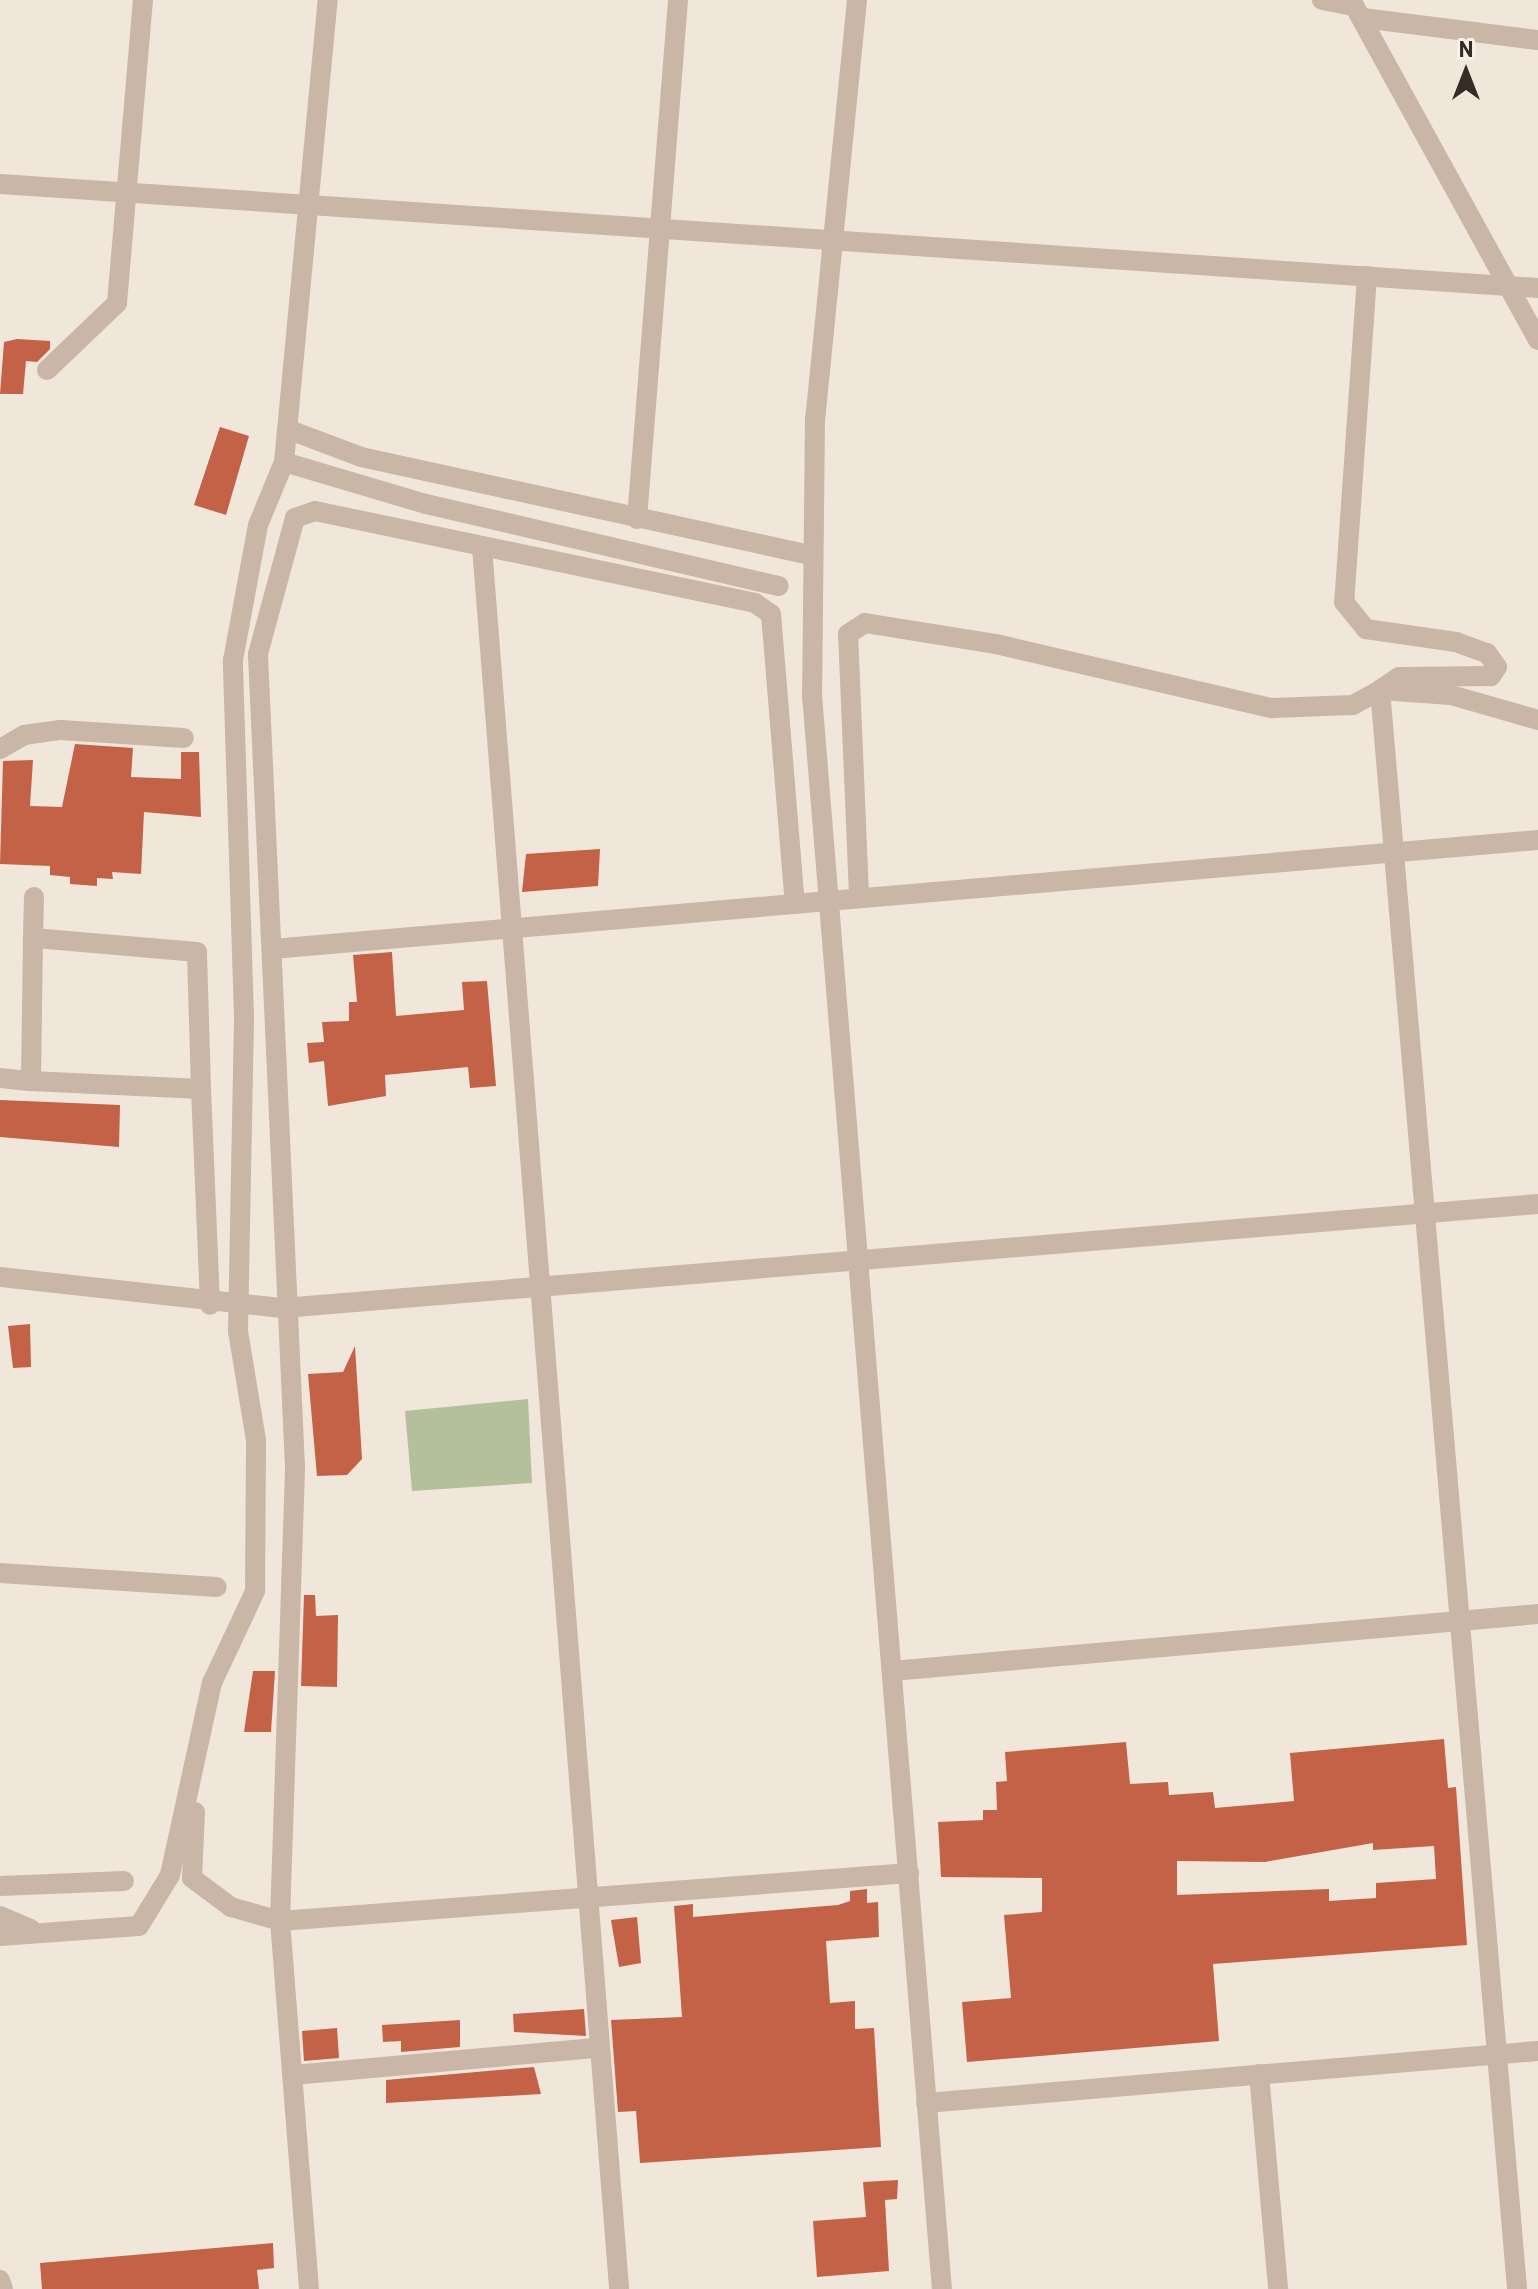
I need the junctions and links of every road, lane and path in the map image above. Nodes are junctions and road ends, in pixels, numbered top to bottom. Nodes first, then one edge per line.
1 (143, 0) edge
2 (328, 0) edge
3 (678, 0) edge
4 (857, 0) edge
5 (1322, 0) edge
6 (1356, 8) edge
7 (1538, 40) edge
8 (0, 184) edge
9 (129, 193) junction
10 (312, 205) junction
11 (664, 227) junction
12 (832, 241) junction
13 (1367, 276) junction
14 (1508, 286) junction
15 (1538, 288) edge
16 (1538, 340) edge
17 (47, 370) dead end
18 (287, 429) junction
19 (284, 462) junction
20 (637, 519) junction
21 (482, 547) junction
22 (811, 555) junction
23 (779, 586) dead end
24 (1380, 690) junction
25 (1538, 720) edge
26 (184, 738) dead end
27 (0, 749) edge
28 (1538, 840) edge
29 (1395, 852) junction
30 (859, 895) junction
31 (34, 897) dead end
32 (826, 899) junction
33 (795, 904) junction
34 (514, 926) junction
35 (33, 938) junction
36 (272, 949) junction
37 (0, 1078) edge
38 (31, 1081) junction
39 (201, 1089) junction
40 (1538, 1204) edge
41 (1423, 1214) junction
42 (858, 1265) junction
43 (0, 1277) edge
44 (545, 1292) junction
45 (210, 1305) junction
46 (239, 1307) junction
47 (283, 1308) junction
48 (0, 1573) edge
49 (217, 1587) dead end
50 (1538, 1614) edge
51 (1459, 1621) junction
52 (892, 1671) junction
53 (197, 1769) junction
54 (909, 1873) junction
55 (124, 1881) dead end
56 (0, 1886) edge
57 (589, 1896) junction
58 (0, 1916) edge
59 (280, 1921) junction
60 (37, 1933) junction
61 (0, 1936) edge
62 (598, 2048) junction
63 (1538, 2051) edge
64 (1498, 2054) junction
65 (1259, 2074) junction
66 (293, 2075) junction
67 (926, 2103) junction
68 (0, 2280) edge
69 (3, 2289) edge
70 (309, 2289) edge
71 (619, 2289) edge
72 (942, 2289) edge
73 (1278, 2289) edge
74 (1517, 2289) edge

1 - 9 street
2 - 10 street
3 - 11 street
4 - 12 street
5 - 6 street
6 - 7 street
6 - 14 street
8 - 9 street
9 - 10 street
9 - 17 street
10 - 11 street
10 - 18 street
11 - 12 street
11 - 20 street
12 - 13 street
12 - 22 street
13 - 14 street
13 - 24 street
14 - 15 street
14 - 16 street
18 - 19 street
18 - 20 street
19 - 23 street
19 - 46 street
20 - 22 street
21 - 33 street
21 - 34 street
21 - 36 street
22 - 32 street
24 - 25 street
24 - 29 street
24 - 30 street
26 - 27 street
28 - 29 street
29 - 30 street
29 - 41 street
30 - 32 street
31 - 35 street
32 - 33 street
32 - 42 street
33 - 34 street
34 - 36 street
34 - 44 street
35 - 38 street
35 - 39 street
36 - 47 street
37 - 38 street
38 - 39 street
39 - 45 street
40 - 41 street
41 - 42 street
41 - 51 street
42 - 44 street
42 - 52 street
43 - 45 street
44 - 47 street
44 - 57 street
45 - 46 street
46 - 47 street
46 - 53 street
47 - 59 street
48 - 49 street
50 - 51 street
51 - 52 street
51 - 64 street
52 - 54 street
53 - 59 street
53 - 60 street
54 - 57 street
54 - 67 street
55 - 56 street
57 - 59 street
57 - 62 street
58 - 60 street
59 - 66 street
60 - 61 street
62 - 66 street
62 - 71 street
63 - 64 street
64 - 65 street
64 - 74 street
65 - 67 street
65 - 73 street
66 - 70 street
67 - 72 street
68 - 69 street

